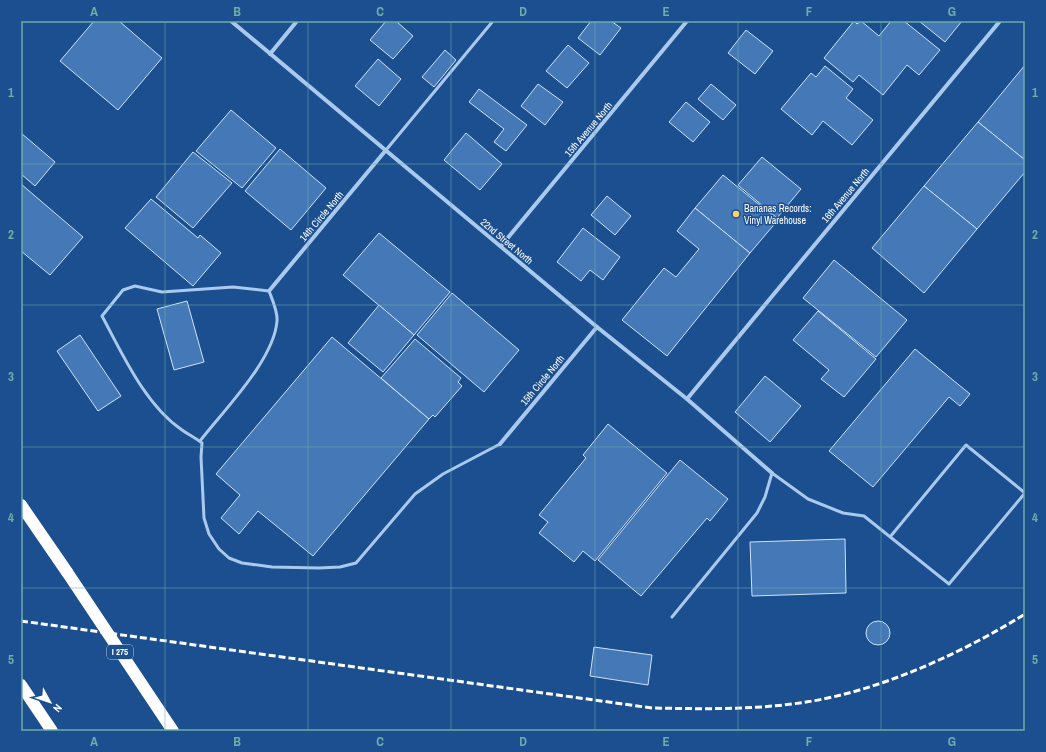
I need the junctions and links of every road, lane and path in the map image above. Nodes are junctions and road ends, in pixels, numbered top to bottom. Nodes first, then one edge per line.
1 (231, 21) edge
2 (298, 21) edge
3 (493, 21) edge
4 (687, 21) edge
5 (1000, 21) edge
6 (270, 54) junction
7 (386, 150) junction
8 (500, 246) junction
9 (269, 291) junction
10 (597, 327) junction
11 (687, 399) junction
12 (200, 441) junction
13 (500, 444) joint
14 (772, 473) junction
15 (21, 505) edge
16 (890, 537) junction
17 (672, 617) dead end
18 (21, 685) edge
19 (52, 731) edge
20 (173, 731) edge

1 - 6 street, 22nd Street North
2 - 6 street
3 - 7 lane
4 - 8 street, 15th Avenue North
5 - 11 street, 16th Avenue North
6 - 7 street, 22nd Street North
7 - 8 street, 22nd Street North
7 - 9 street, 14th Circle North
8 - 10 street, 22nd Street North
9 - 12 lane
9 - 12 lane
10 - 11 street, 22nd Street North
10 - 13 street, 15th Circle North
11 - 14 street, 22nd Street North
12 - 13 lane
14 - 16 lane
14 - 17 lane
15 - 20 highway, I 275, bridge
16 - 16 lane
18 - 19 highway

